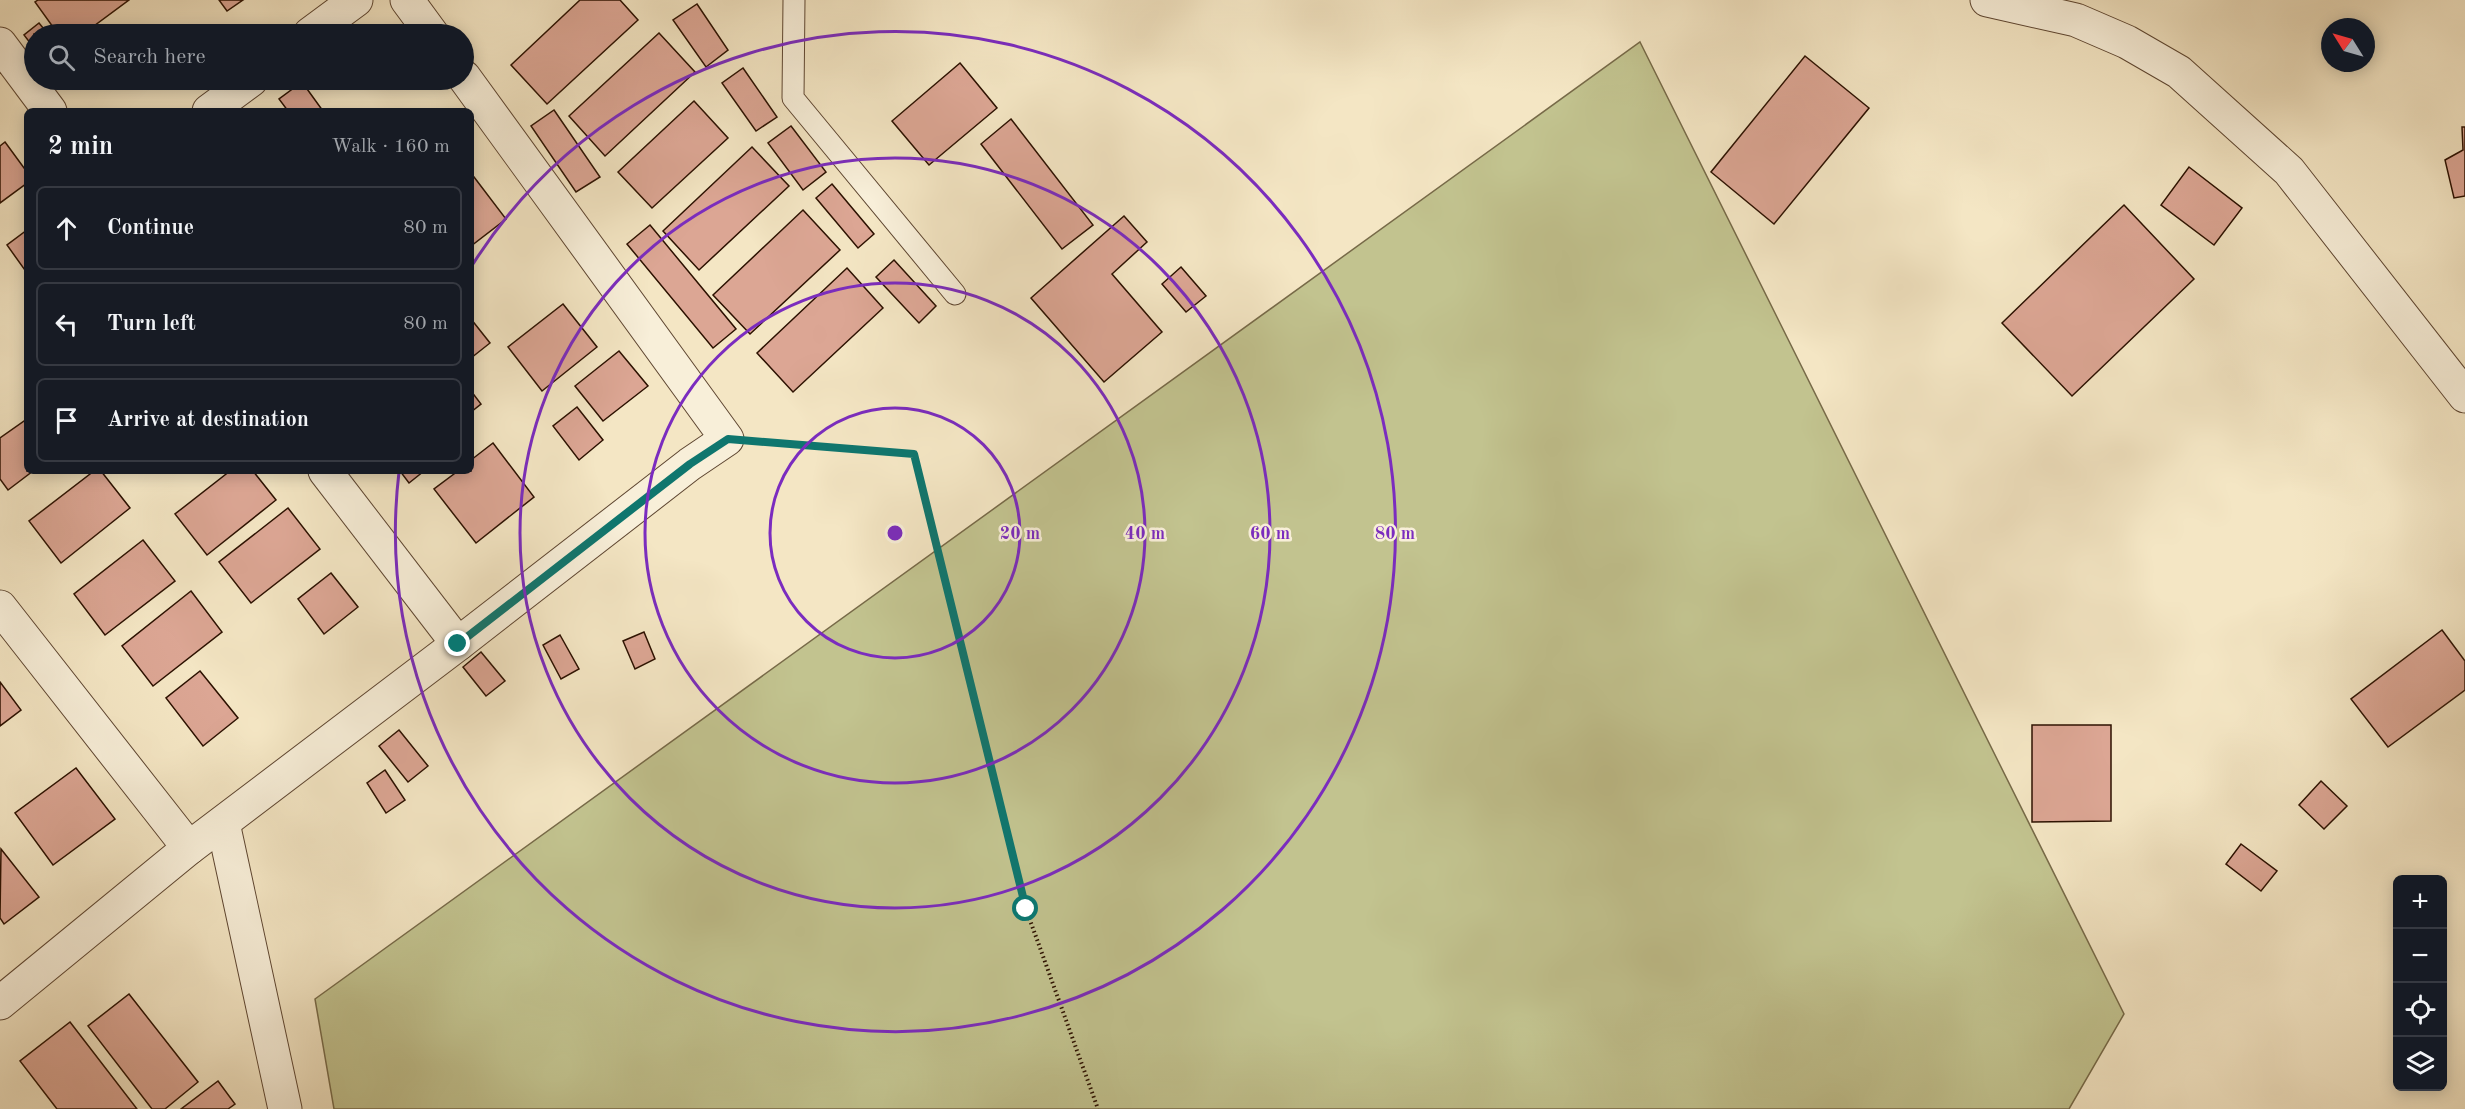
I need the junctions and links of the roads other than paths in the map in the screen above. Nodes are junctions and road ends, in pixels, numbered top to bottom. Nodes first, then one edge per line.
1 (356, 0) edge
2 (407, 0) edge
3 (794, 0) edge
4 (1987, 0) edge
5 (324, 24) edge
6 (425, 24) edge
7 (0, 44) edge
8 (24, 76) edge
9 (34, 90) edge
10 (237, 90) edge
11 (473, 90) edge
12 (48, 108) edge
13 (213, 108) edge
14 (955, 294) dead end
15 (2465, 396) edge
16 (327, 474) edge
17 (0, 607) edge
18 (458, 644) junction
19 (223, 823) junction
20 (189, 848) junction
21 (0, 1003) edge
22 (285, 1109) edge

1 - 5 street
2 - 6 street
3 - 14 lane
4 - 15 street
7 - 8 street
9 - 12 street
10 - 13 street
11 - 18 street
16 - 18 street
17 - 20 street
18 - 19 street
19 - 20 street
19 - 22 street
20 - 21 street

